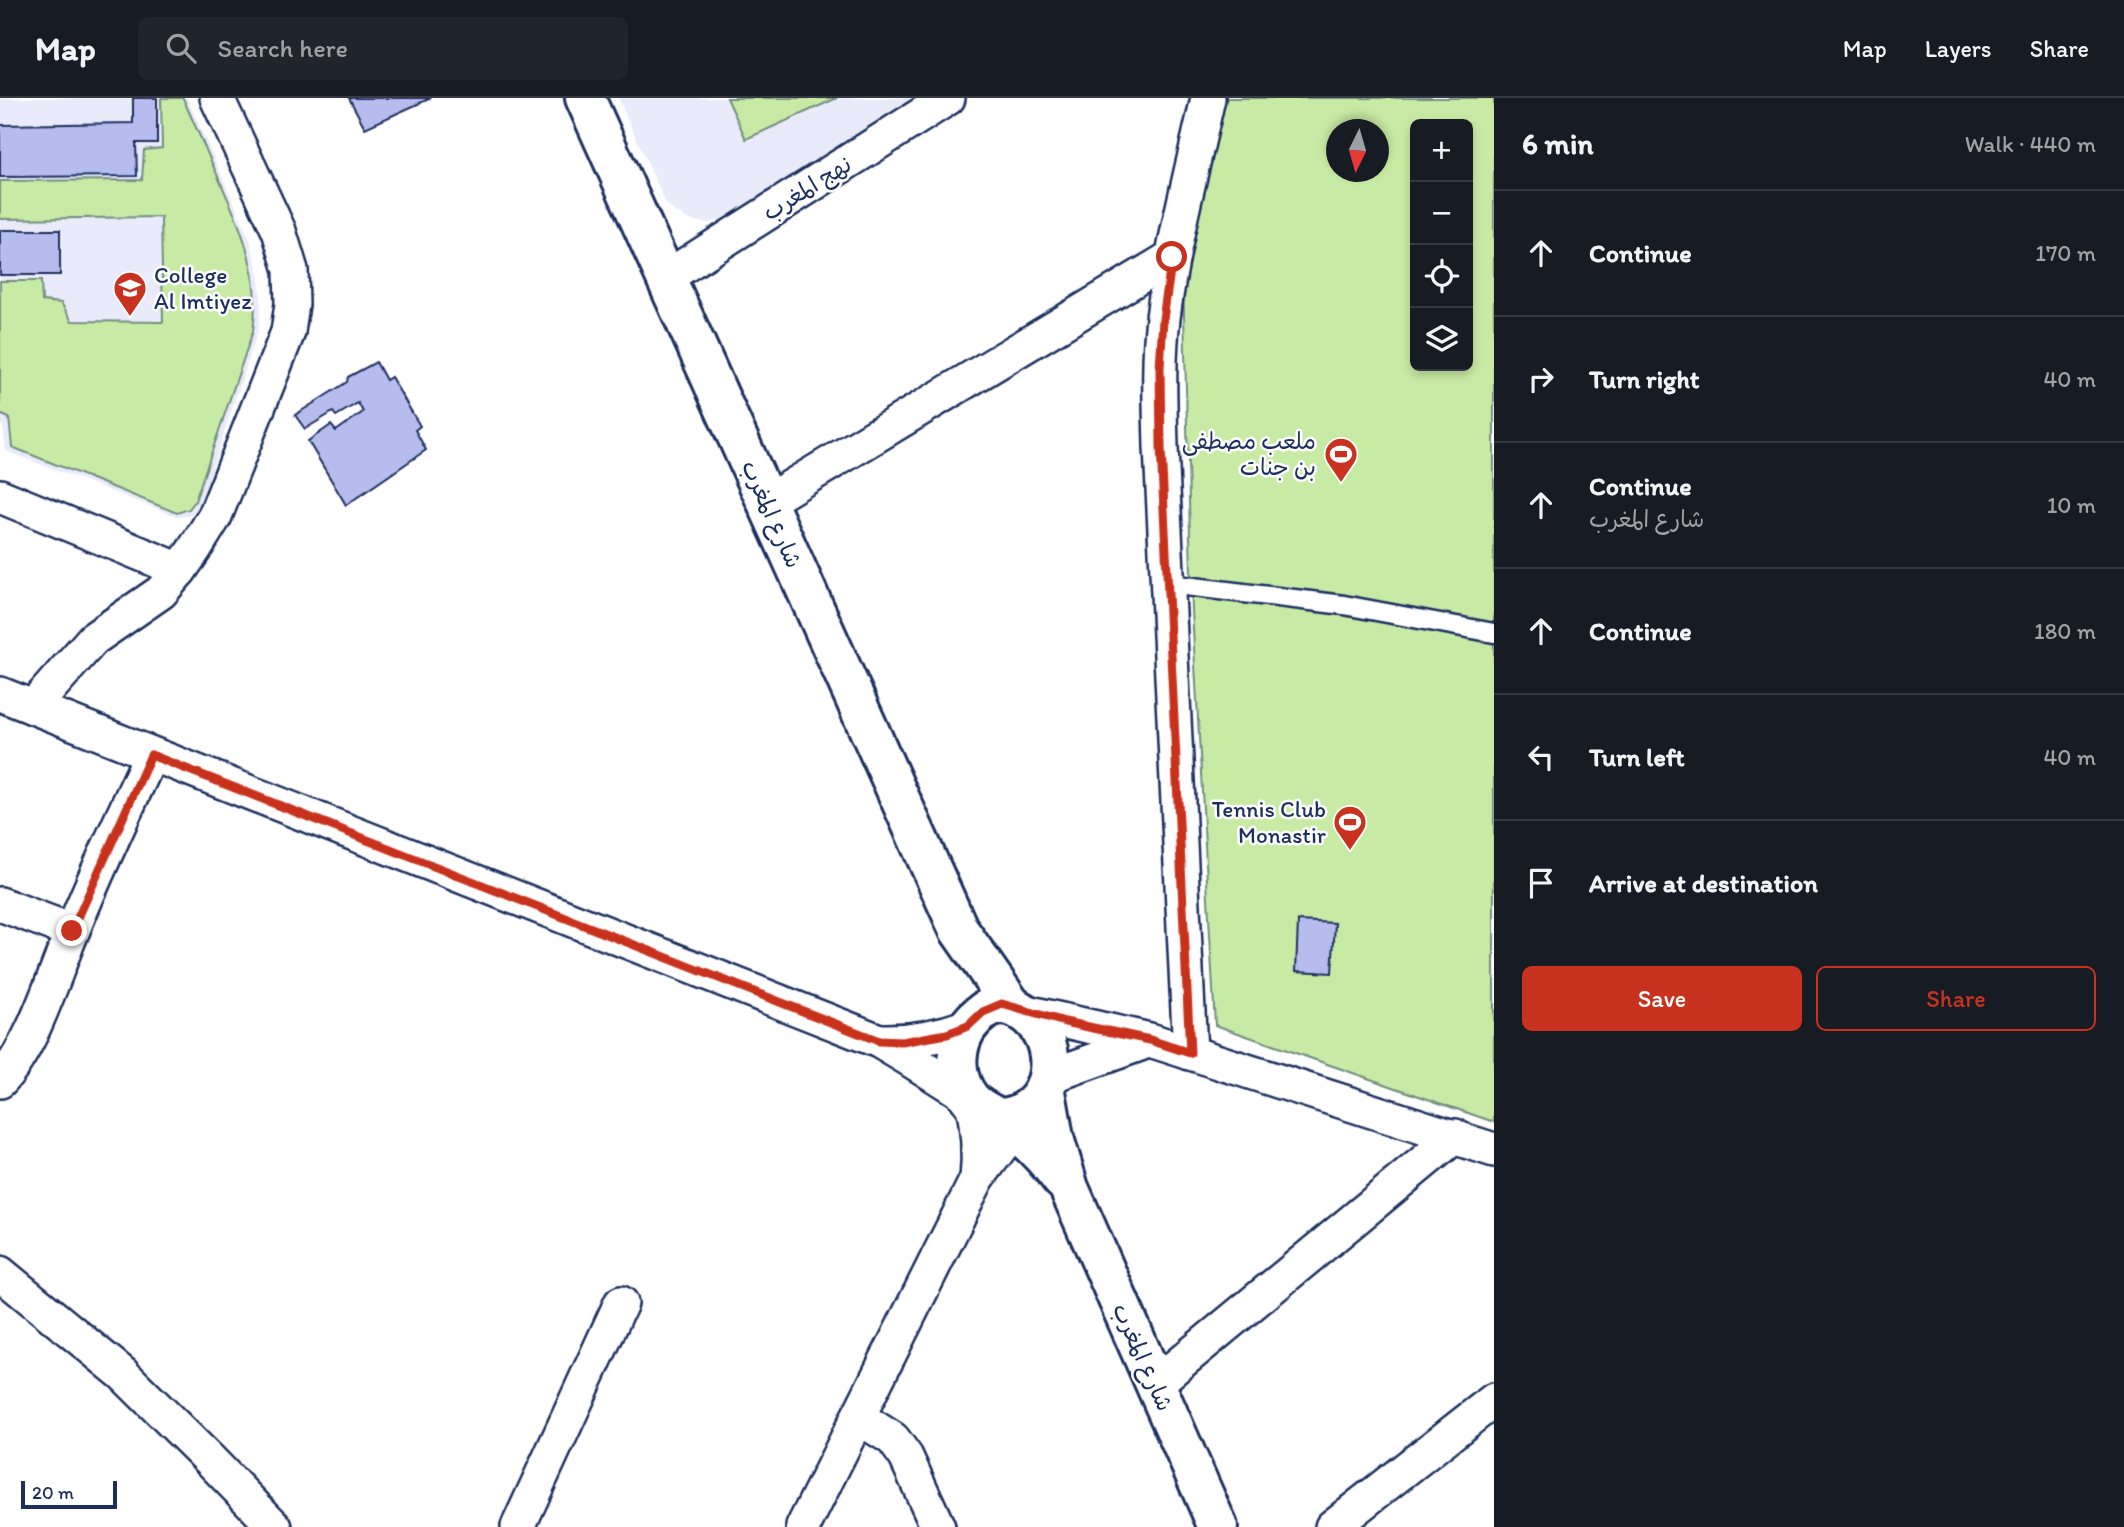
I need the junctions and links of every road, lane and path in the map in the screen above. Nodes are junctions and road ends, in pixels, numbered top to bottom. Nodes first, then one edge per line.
1 (217, 98) edge
2 (585, 98) edge
3 (948, 98) edge
4 (1208, 98) edge
5 (1172, 257) junction
6 (665, 278) junction
7 (0, 496) edge
8 (766, 502) junction
9 (180, 570) junction
10 (1168, 584) junction
11 (1494, 633) edge
12 (0, 694) edge
13 (33, 707) junction
14 (151, 755) junction
15 (0, 904) edge
16 (959, 930) junction
17 (72, 931) junction
18 (1017, 1009) junction
19 (969, 1025) junction
20 (1150, 1040) junction
21 (879, 1041) junction
22 (1190, 1053) junction
23 (0, 1081) edge
24 (1011, 1102) junction
25 (1455, 1136) junction
26 (1494, 1150) edge
27 (977, 1179) junction
28 (1069, 1188) junction
29 (4, 1284) edge
30 (621, 1303) dead end
31 (1155, 1384) junction
32 (1494, 1400) edge
33 (858, 1417) junction
34 (266, 1524) edge
35 (518, 1527) edge
36 (803, 1527) edge
37 (938, 1527) edge
38 (1218, 1527) edge
39 (1332, 1527) edge

1 - 9 street
2 - 6 main road, شارع المغرب
3 - 6 street, نهج المغرب
4 - 5 street
5 - 8 street
5 - 10 street
6 - 8 main road, شارع المغرب
7 - 9 street
8 - 16 main road, شارع المغرب
9 - 13 street
10 - 11 lane
10 - 22 street
12 - 13 street
13 - 14 street
14 - 17 street
14 - 21 street
15 - 17 street
16 - 18 main road, شارع المغرب
16 - 19 main road, شارع المغرب
17 - 23 street
18 - 19 main road
18 - 20 street
18 - 24 main road, شارع المغرب
19 - 21 street
19 - 24 main road, شارع المغرب
20 - 22 street
20 - 24 street
21 - 24 street
22 - 25 street
24 - 27 street
24 - 27 street
24 - 28 main road, شارع المغرب
24 - 28 main road, شارع المغرب
25 - 26 street
25 - 31 street
27 - 33 street
28 - 31 main road, شارع المغرب
29 - 34 street
30 - 35 street
31 - 38 main road, شارع المغرب
32 - 39 street
33 - 36 street
33 - 37 street

